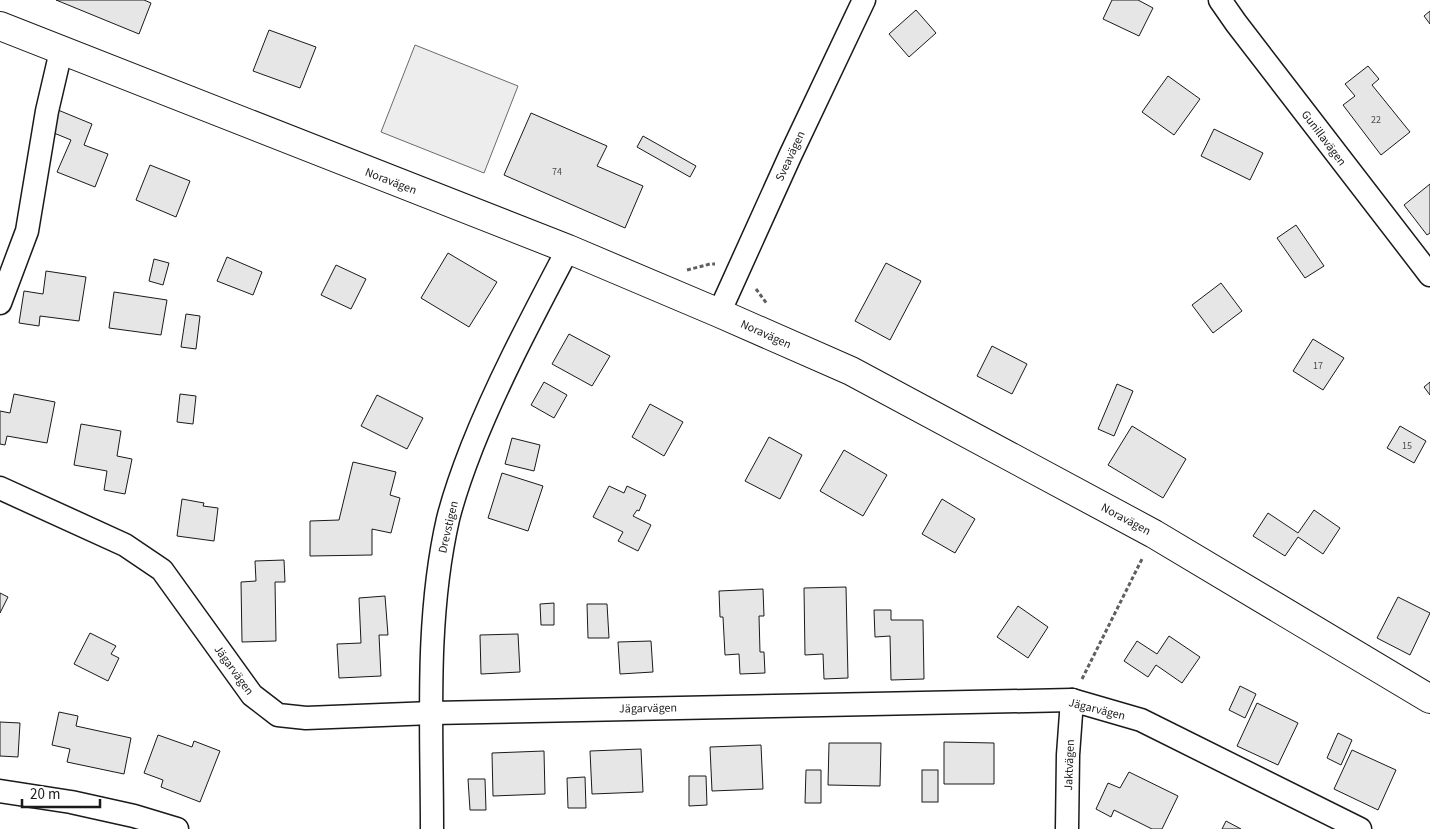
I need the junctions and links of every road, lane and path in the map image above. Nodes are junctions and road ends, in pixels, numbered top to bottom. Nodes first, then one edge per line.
1 (864, 0) edge
2 (1220, 0) edge
3 (0, 26) edge
4 (61, 51) junction
5 (568, 249) junction
6 (1430, 275) edge
7 (0, 303) edge
8 (719, 313) junction
9 (0, 488) edge
10 (1154, 534) junction
11 (1430, 699) edge
12 (1072, 700) junction
13 (432, 713) junction
14 (0, 791) edge
15 (177, 829) edge
16 (432, 829) edge
17 (1067, 829) edge
18 (1360, 829) edge

1 - 8 street, Sveavägen
2 - 6 street, Gunillavägen
3 - 4 street, Noravägen
4 - 5 street, Noravägen
4 - 7 street
5 - 8 street, Noravägen
5 - 13 street, Drevstigen
8 - 10 street, Noravägen
9 - 13 street, Jägarvägen
10 - 11 street, Noravägen
10 - 12 path
12 - 13 street, Jägarvägen
12 - 17 street, Jaktvägen
12 - 18 street, Jägarvägen
13 - 16 street, Drevstigen
14 - 15 street

